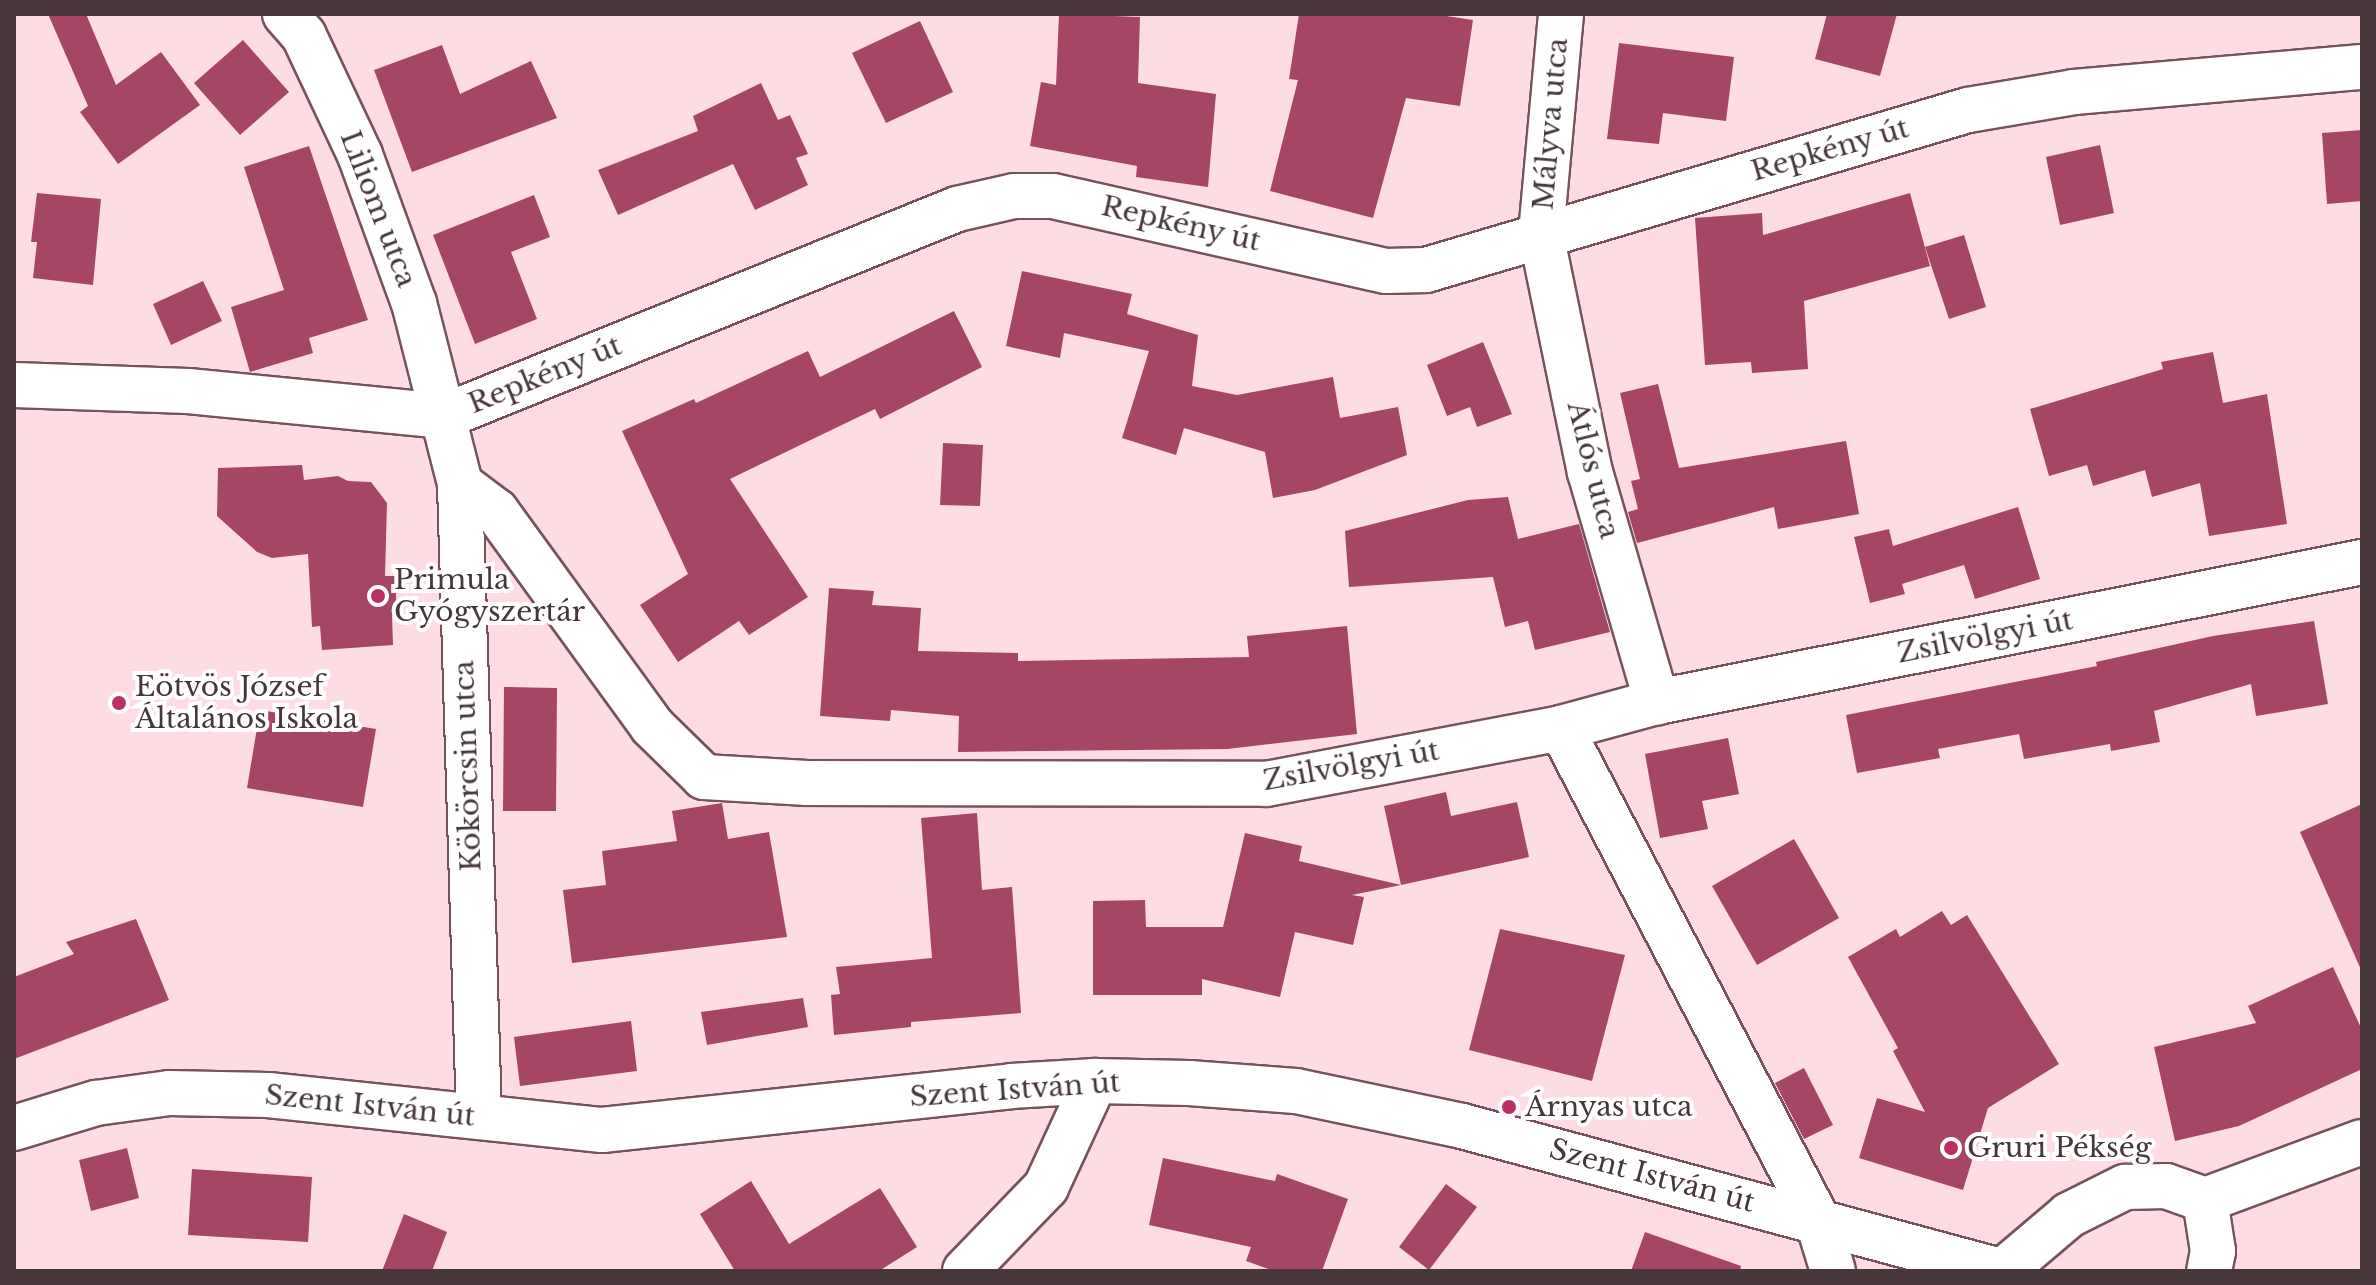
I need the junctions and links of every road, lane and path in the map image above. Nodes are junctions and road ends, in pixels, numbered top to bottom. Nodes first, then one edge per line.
1 (285, 14) edge
2 (1561, 14) edge
3 (2362, 67) edge
4 (1541, 234) junction
5 (14, 385) edge
6 (445, 416) junction
7 (460, 484) junction
8 (2362, 562) edge
9 (1657, 702) junction
10 (1561, 728) junction
11 (1095, 1081) junction
12 (479, 1117) junction
13 (14, 1128) edge
14 (2362, 1142) edge
15 (2205, 1200) junction
16 (1817, 1219) junction
17 (965, 1271) edge
18 (1833, 1271) edge
19 (2002, 1271) edge
20 (2209, 1271) edge

1 - 6 street, Liliom utca
2 - 4 street, Mályva utca
3 - 4 street, Repkény út
4 - 6 street, Repkény út
4 - 9 street, Átlós utca
5 - 6 street, Repkény út
6 - 7 street, Kökörcsin utca
7 - 10 street, Zsilvölgyi út
7 - 12 street, Kökörcsin utca
8 - 9 street, Zsilvölgyi út
9 - 10 street, Zsilvölgyi út
10 - 16 street
11 - 12 street, Szent István út
11 - 16 street, Szent István út
11 - 17 street
12 - 13 street, Szent István út
14 - 15 street
15 - 19 street
15 - 20 street
16 - 18 street
16 - 19 street, Szent István út

